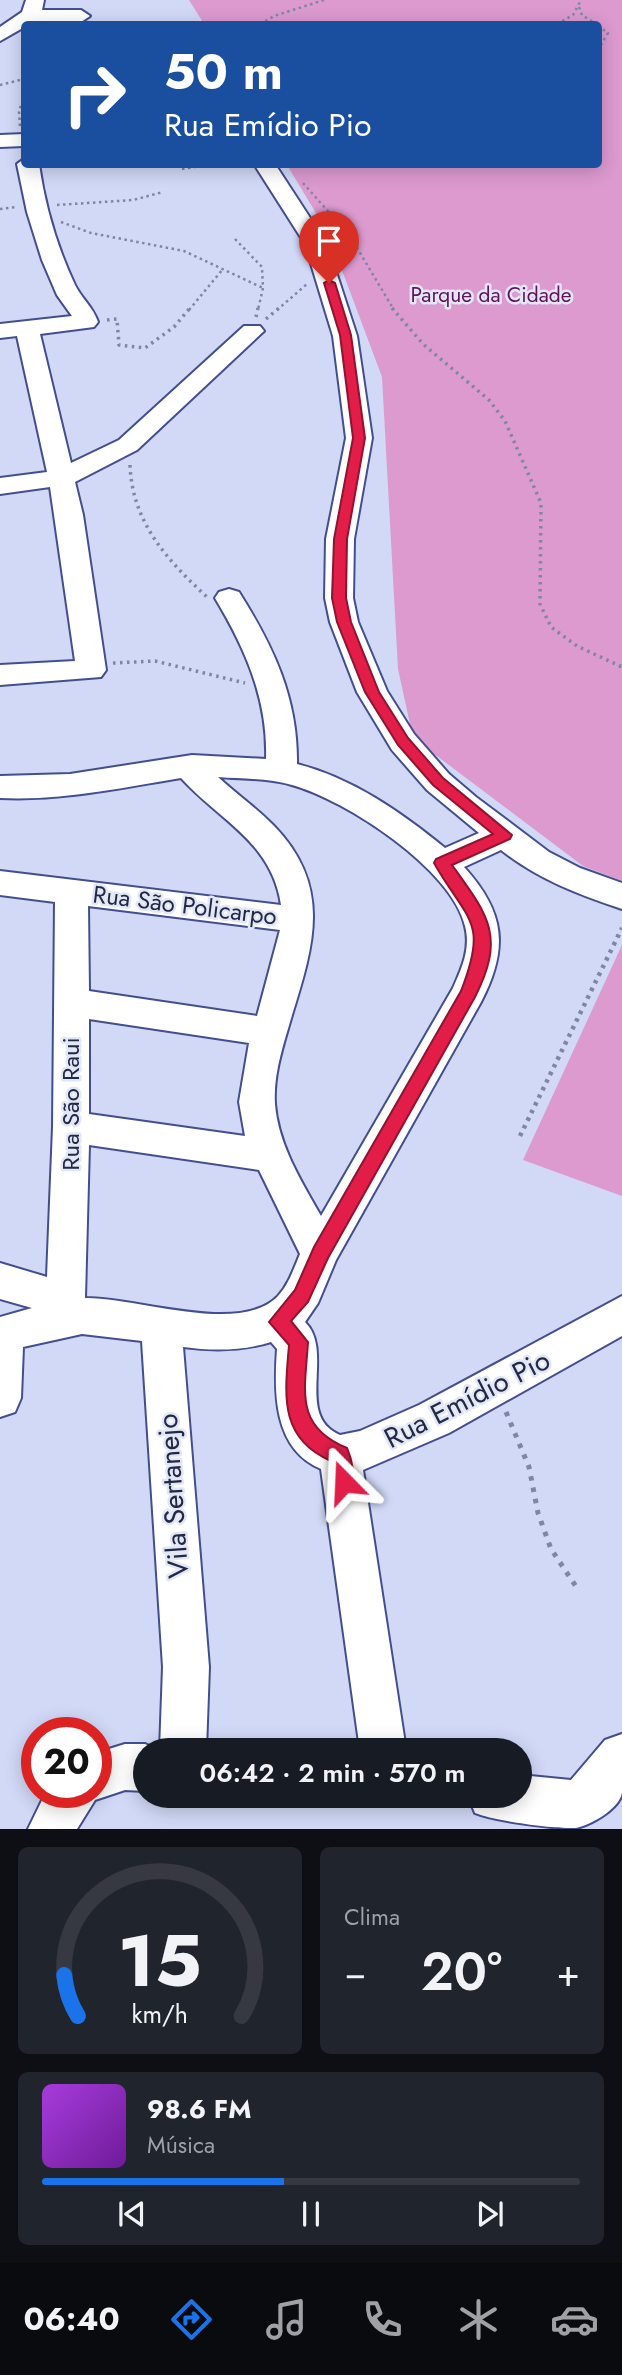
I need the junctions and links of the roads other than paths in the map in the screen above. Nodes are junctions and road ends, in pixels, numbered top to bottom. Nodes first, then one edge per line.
1 (33, 8) edge
2 (81, 13) edge
3 (0, 35) edge
4 (21, 134) edge
5 (0, 141) edge
6 (29, 168) edge
7 (267, 168) edge
8 (27, 329) junction
9 (0, 331) edge
10 (252, 331) road end
11 (62, 478) junction
12 (0, 486) edge
13 (219, 598) road end
14 (0, 675) edge
15 (188, 766) junction
16 (281, 771) junction
17 (0, 787) edge
18 (504, 835) junction
19 (442, 863) junction
20 (0, 883) edge
21 (72, 891) junction
22 (622, 897) edge
23 (299, 920) junction
24 (70, 1002) junction
25 (270, 1032) junction
26 (71, 1127) junction
27 (273, 1156) junction
28 (320, 1253) junction
29 (0, 1281) edge
30 (65, 1308) junction
31 (622, 1314) edge
32 (278, 1322) junction
33 (161, 1324) junction
34 (2, 1334) edge
35 (0, 1398) edge
36 (340, 1455) junction
37 (183, 1738) edge
38 (381, 1738) edge
39 (622, 1757) edge
40 (133, 1767) edge
41 (112, 1771) edge
42 (532, 1800) edge
43 (63, 1808) edge
44 (52, 1829) edge

1 - 2 street
1 - 3 street
4 - 5 street
6 - 8 street
7 - 18 street
8 - 9 street
8 - 11 street
10 - 11 street
11 - 12 street
11 - 14 street
13 - 16 street
15 - 16 street
15 - 17 street
15 - 23 street
16 - 19 street
18 - 19 street
18 - 22 street
19 - 28 street
20 - 21 street, Rua São Policarpo
21 - 23 street, Rua São Policarpo
21 - 24 street, Rua São Raui
23 - 25 street
24 - 25 street
24 - 26 street, Rua São Raui
25 - 27 street
26 - 27 street
26 - 30 street, Rua São Raui
27 - 28 street
28 - 32 street
29 - 30 street
30 - 33 street
30 - 34 street
31 - 36 street, Rua Emídio Pio
32 - 33 street
32 - 36 street
33 - 37 street, Vila Sertanejo
34 - 35 street
36 - 38 street
39 - 42 street
40 - 41 street
43 - 44 street

